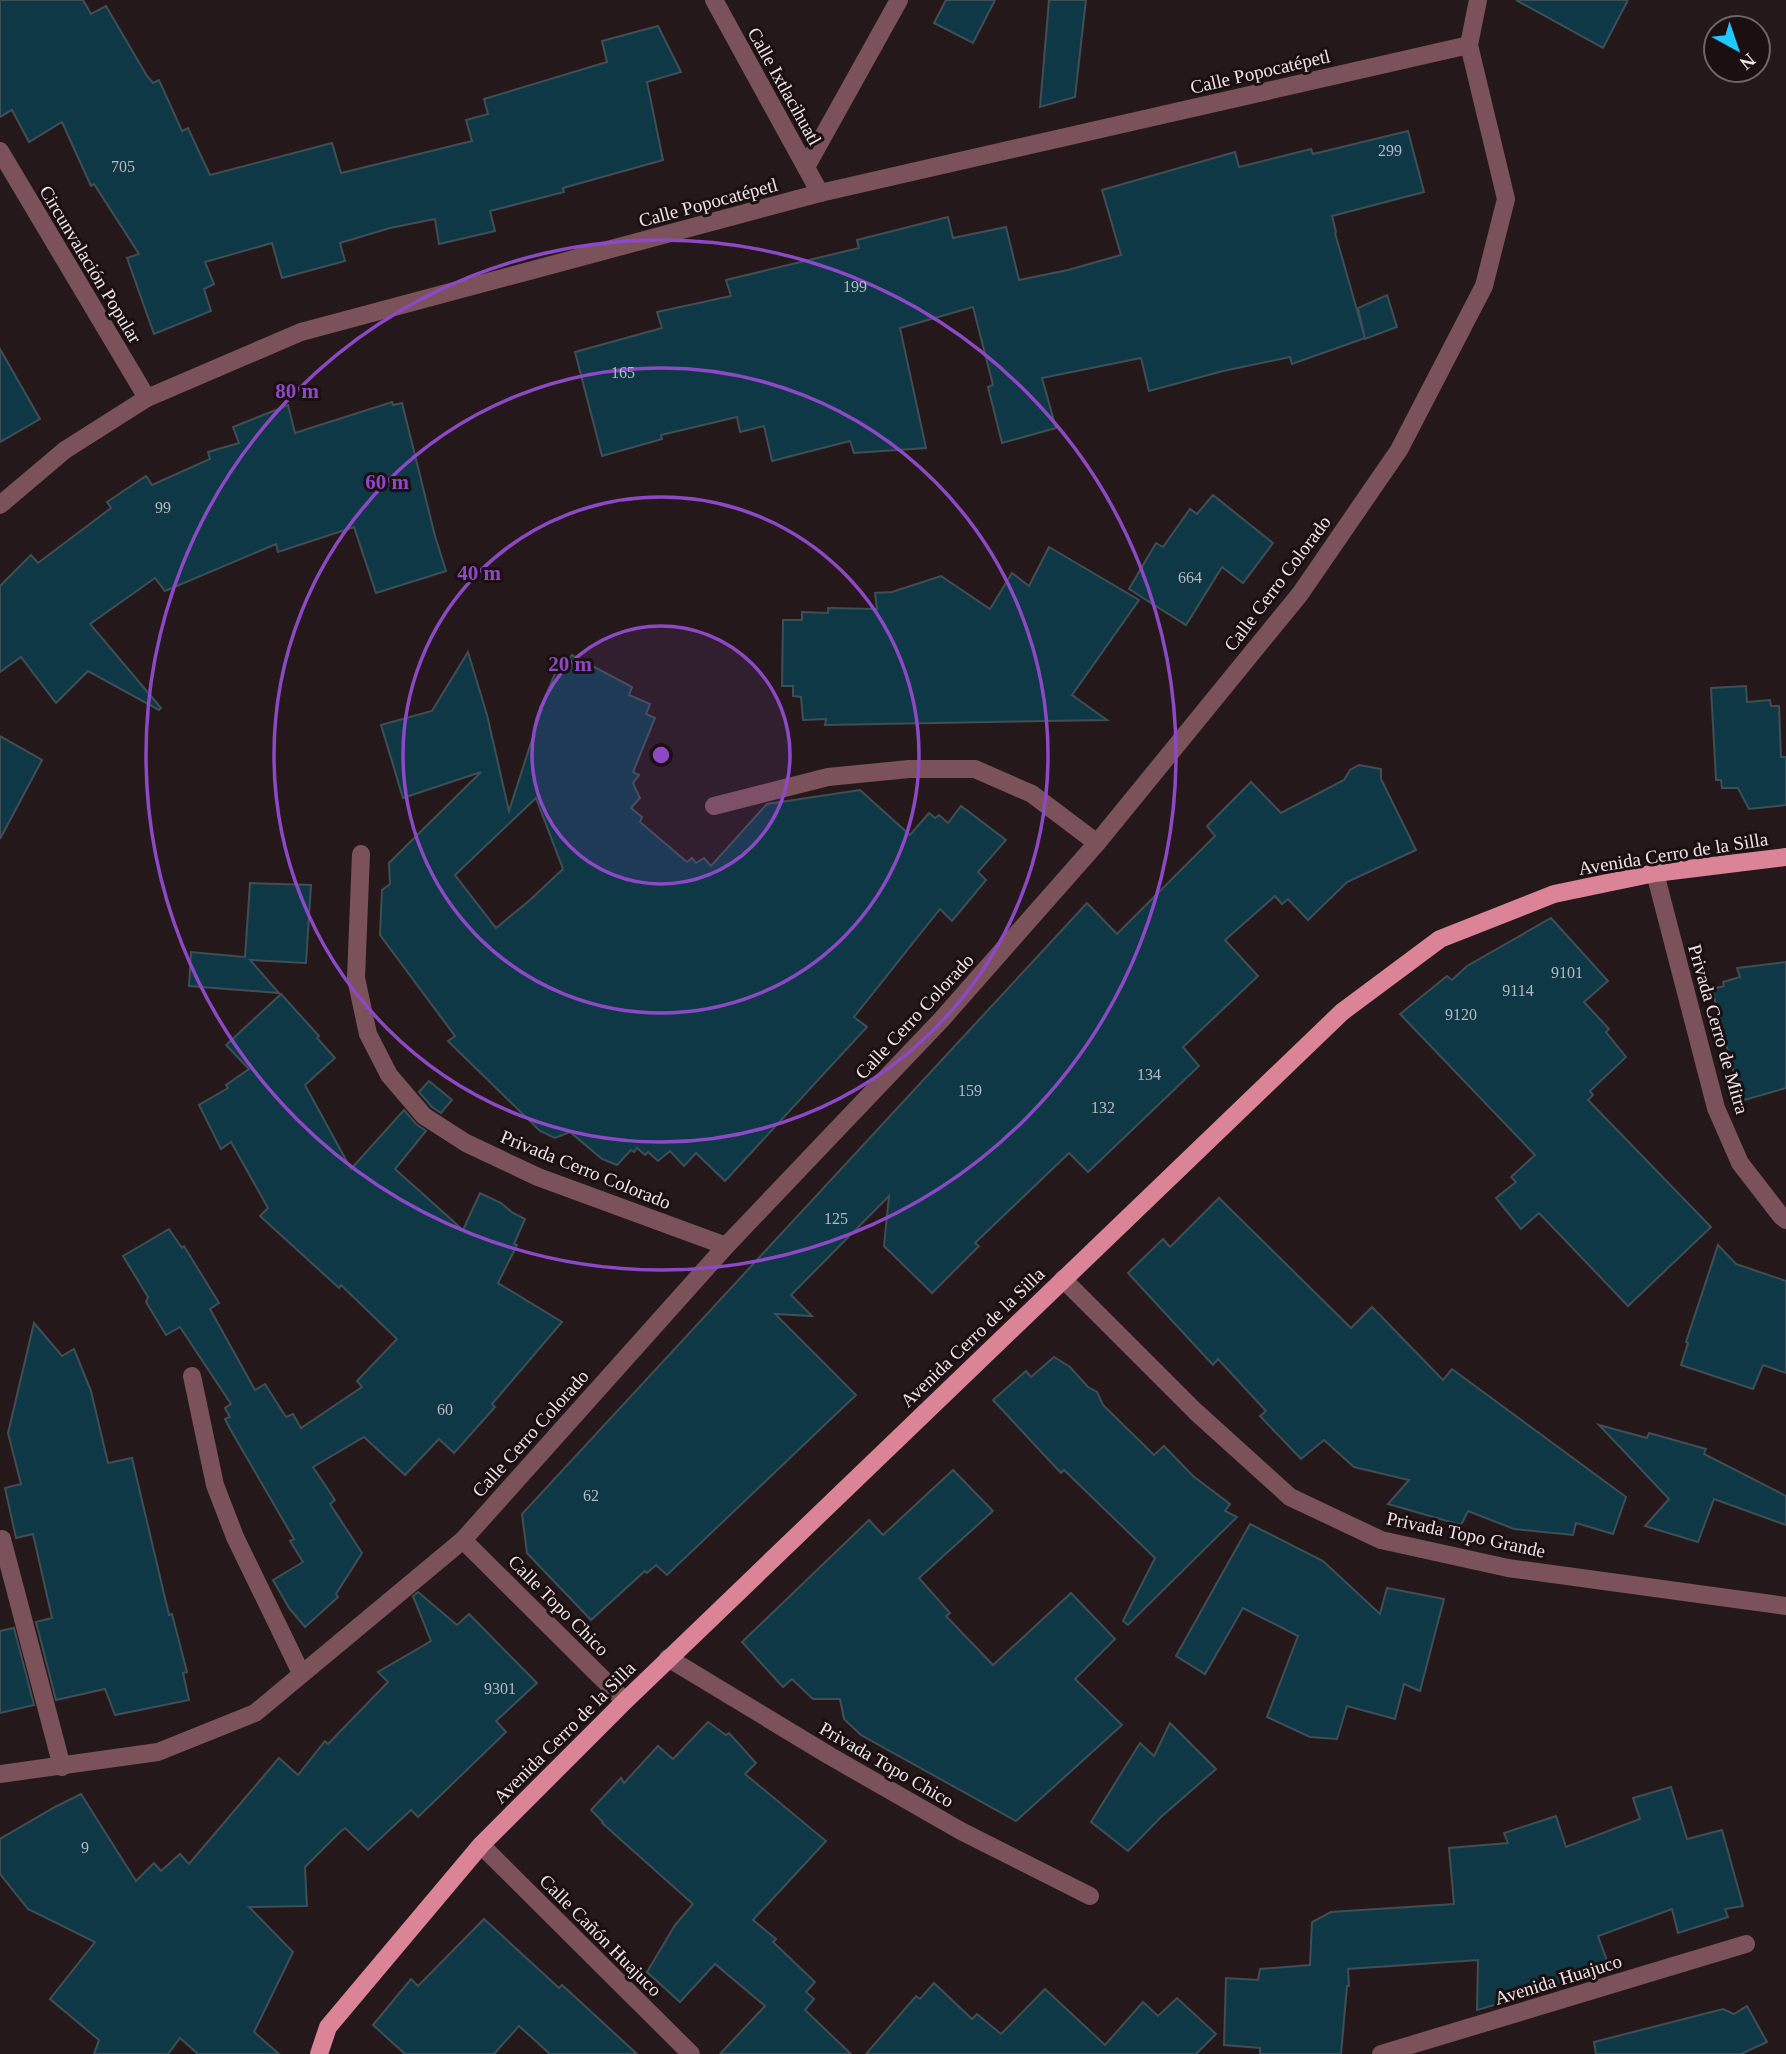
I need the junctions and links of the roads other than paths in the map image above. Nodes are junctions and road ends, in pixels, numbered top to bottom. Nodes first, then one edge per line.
1 (714, 0) edge
2 (899, 0) edge
3 (1478, 0) edge
4 (1469, 45) junction
5 (0, 151) edge
6 (806, 167) junction
7 (820, 193) junction
8 (146, 398) junction
9 (0, 505) edge
10 (714, 806) dead end
11 (1097, 843) junction
12 (360, 854) dead end
13 (1786, 857) edge
14 (1655, 873) junction
15 (1786, 1220) edge
16 (726, 1246) junction
17 (1062, 1279) junction
18 (192, 1376) dead end
19 (2, 1539) dead end
20 (463, 1540) junction
21 (1786, 1606) edge
22 (668, 1658) junction
23 (301, 1673) junction
24 (625, 1701) junction
25 (62, 1767) junction
26 (0, 1774) edge
27 (481, 1845) junction
28 (1090, 1896) dead end
29 (1746, 1944) dead end
30 (319, 2054) edge
31 (691, 2054) edge
32 (1381, 2054) edge

1 - 6 street, Calle Ixtlacihuatl
2 - 6 street
3 - 4 street, Calle Cerro Colorado
4 - 7 street, Calle Popocatépetl
4 - 11 street, Calle Cerro Colorado
5 - 8 street, Circunvalación Popular
6 - 7 street, Calle Ixtlacihuatl
7 - 8 street, Calle Popocatépetl
8 - 9 street, Calle Popocatépetl
10 - 11 street
11 - 16 street, Calle Cerro Colorado
12 - 16 street, Privada Cerro Colorado
13 - 14 main road, Avenida Cerro de la Silla
14 - 15 street, Privada Cerro de Mitra
14 - 17 main road, Avenida Cerro de la Silla
16 - 20 street, Calle Cerro Colorado
17 - 21 street, Privada Topo Grande
17 - 22 main road, Avenida Cerro de la Silla
18 - 23 street
19 - 25 street
20 - 23 street, Calle Cerro Colorado
20 - 24 street, Calle Topo Chico
22 - 24 main road, Avenida Cerro de la Silla
22 - 28 street, Privada Topo Chico
23 - 25 street, Calle Cerro Colorado
24 - 27 main road, Avenida Cerro de la Silla
25 - 26 street, Calle Cerro Colorado
27 - 30 main road, Avenida Cerro de la Silla
27 - 31 street, Calle Cañón Huajuco
29 - 32 street, Avenida Huajuco

